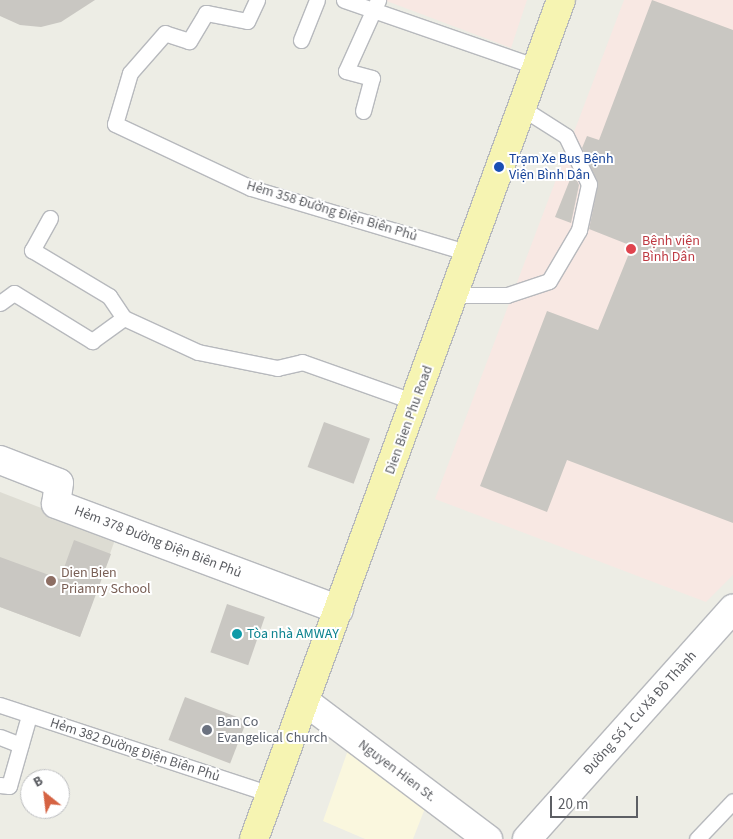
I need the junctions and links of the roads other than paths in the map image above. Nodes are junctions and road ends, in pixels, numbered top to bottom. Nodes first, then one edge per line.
1 (257, 0) edge
2 (317, 0) edge
3 (344, 0) edge
4 (561, 0) edge
5 (377, 5) edge
6 (302, 40) dead end
7 (537, 67) junction
8 (522, 108) junction
9 (363, 111) dead end
10 (50, 218) dead end
11 (470, 253) junction
12 (454, 295) junction
13 (0, 303) edge
14 (124, 318) junction
15 (415, 402) junction
16 (0, 460) edge
17 (733, 609) edge
18 (339, 610) junction
19 (306, 702) junction
20 (0, 705) edge
21 (29, 716) junction
22 (0, 737) edge
23 (21, 745) junction
24 (0, 785) edge
25 (271, 794) junction
26 (733, 801) edge
27 (254, 839) edge
28 (488, 839) edge
29 (527, 839) edge
30 (697, 839) edge

1 - 11 lane, Hẻm 358 Đường Điện Biên Phủ
2 - 6 lane
3 - 5 lane
4 - 7 main road, Dien Bien Phu Road
5 - 7 lane
5 - 9 lane
7 - 8 main road, Dien Bien Phu Road
8 - 11 main road, Dien Bien Phu Road
8 - 12 lane
10 - 14 lane
11 - 12 main road, Dien Bien Phu Road
12 - 15 main road, Dien Bien Phu Road
13 - 14 lane
14 - 15 lane
15 - 18 main road, Dien Bien Phu Road
16 - 18 street, Hẻm 378 Đường Điện Biên Phủ
17 - 29 street, Ðường Số 1 Cư Xá Đô Thành
18 - 19 main road, Dien Bien Phu Road
19 - 25 main road, Dien Bien Phu Road
19 - 28 street, Nguyen Hien St.
20 - 21 lane, Hẻm 382 Đường Điện Biên Phủ
21 - 23 lane
21 - 25 lane, Hẻm 382 Đường Điện Biên Phủ
22 - 23 lane
23 - 24 lane
25 - 27 main road, Dien Bien Phu Road
26 - 30 lane

